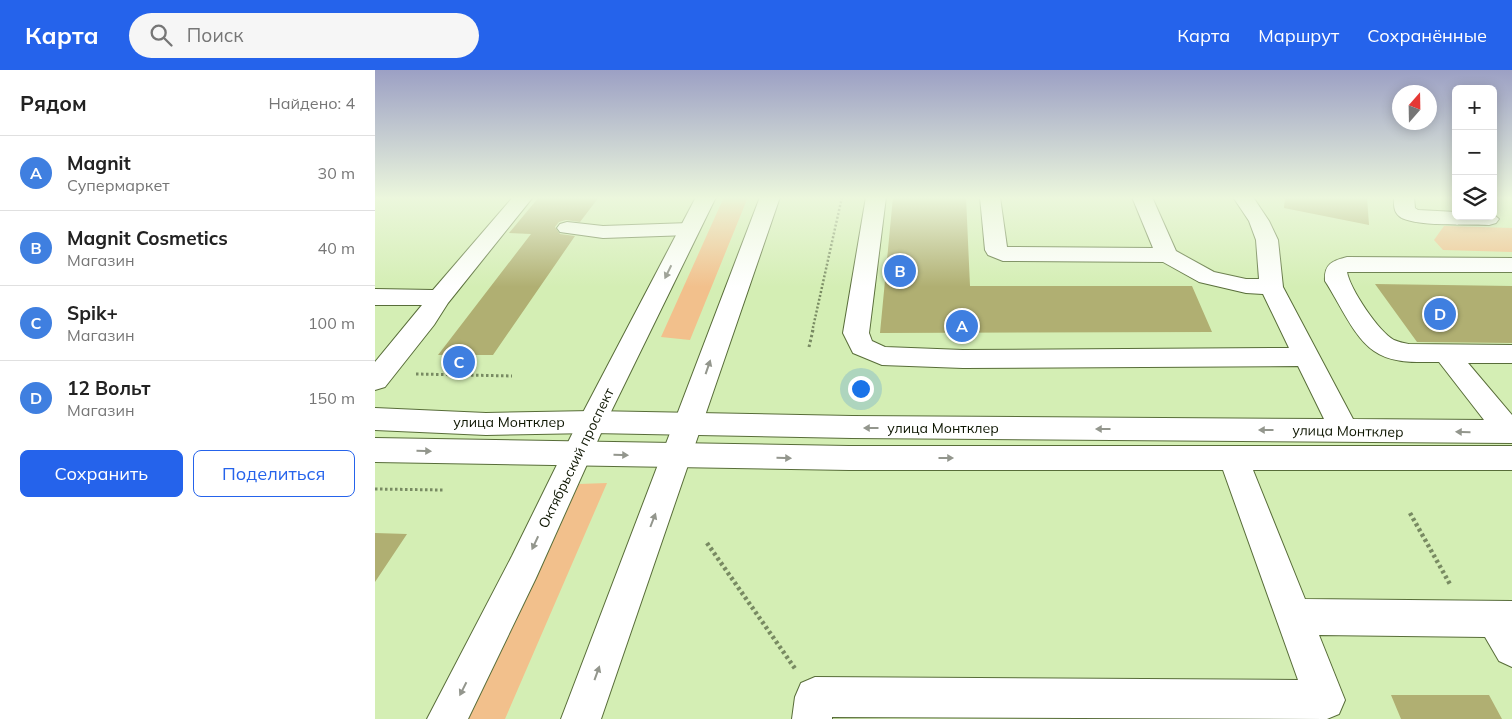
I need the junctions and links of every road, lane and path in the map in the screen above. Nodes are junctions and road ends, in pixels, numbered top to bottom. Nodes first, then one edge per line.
1 (497, 227) edge
2 (759, 227) edge
3 (835, 227) edge
4 (872, 227) edge
5 (993, 227) edge
6 (1155, 227) edge
7 (1262, 227) edge
8 (567, 228) dead end
9 (689, 229) joint
10 (1167, 255) junction
11 (1512, 265) edge
12 (1271, 287) junction
13 (375, 297) edge
14 (439, 298) junction
15 (809, 346) dead end
16 (1446, 353) junction
17 (1512, 354) edge
18 (1305, 357) junction
19 (512, 376) dead end
20 (378, 377) edge
21 (375, 419) edge
22 (592, 422) junction
23 (688, 424) junction
24 (1344, 430) junction
25 (1511, 441) edge
26 (375, 450) edge
27 (577, 454) junction
28 (677, 456) junction
29 (1233, 458) junction
30 (375, 489) edge
31 (443, 490) dead end
32 (1409, 513) dead end
33 (707, 544) dead end
34 (1293, 617) junction
35 (1497, 626) edge
36 (813, 708) edge
37 (1328, 710) edge
38 (447, 719) edge
39 (581, 719) edge

1 - 14 street
23 -> 2 street
3 - 15 path
4 - 18 street
5 - 10 street
6 - 10 street
7 - 12 street
8 - 9 street
9 -> 22 street, Октябрьский проспект
10 - 12 street
11 - 16 street
12 - 18 street
13 - 14 street
14 - 20 street
16 - 17 street
16 - 25 street
18 - 24 street
19 - 20 path
21 - 22 street, улица Монтклер
22 - 23 street, улица Монтклер
22 - 27 street, Октябрьский проспект
24 -> 23 street, улица Монтклер
23 - 28 street
25 -> 24 street, улица Монтклер
25 - 29 street, улица Монтклер
26 -> 27 street, улица Монтклер
27 -> 28 street, улица Монтклер
27 -> 38 street, Октябрьский проспект
28 -> 29 street, улица Монтклер
39 -> 28 street
29 - 34 street
30 - 31 path
32 - 35 path
33 - 36 path
34 - 35 street
34 - 37 street
36 - 37 street

